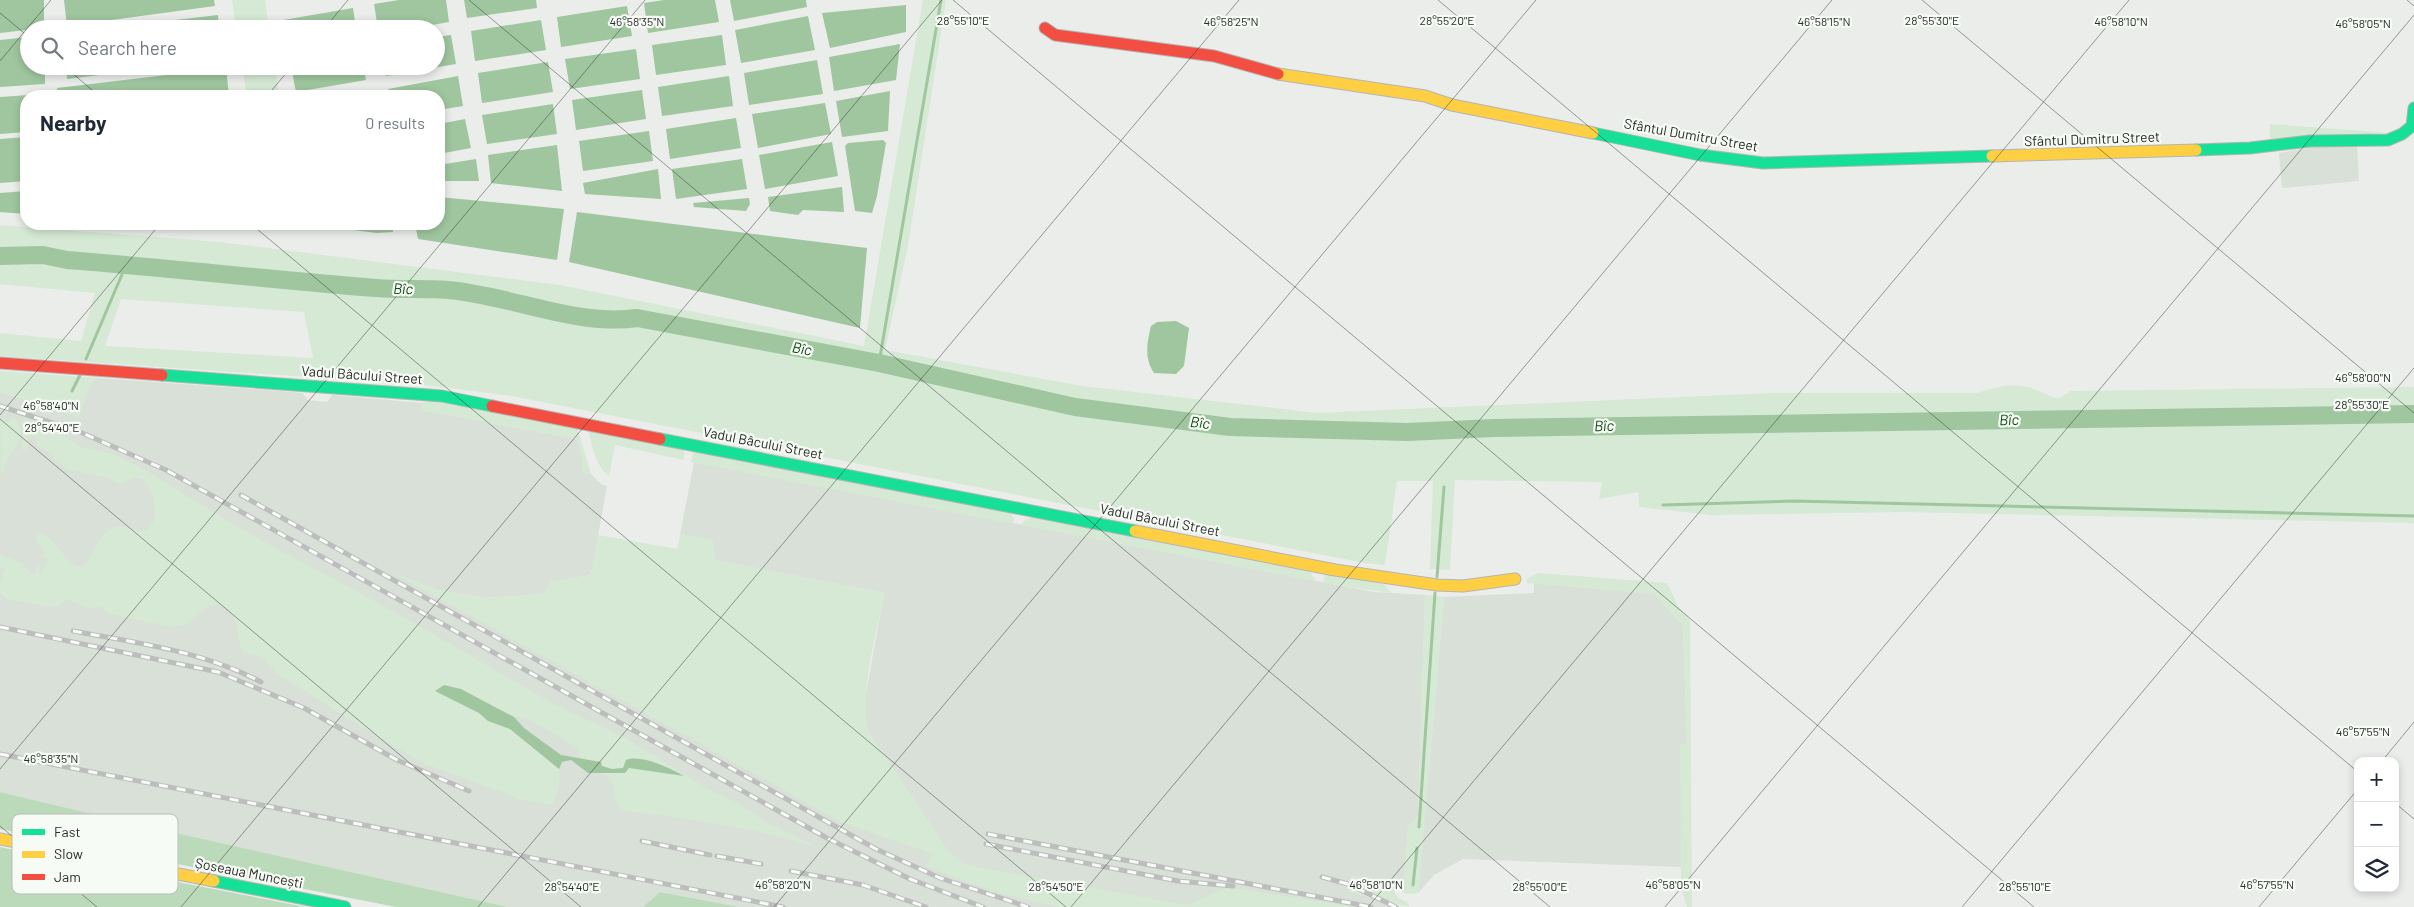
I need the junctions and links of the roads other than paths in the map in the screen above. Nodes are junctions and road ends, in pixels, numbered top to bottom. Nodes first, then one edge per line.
1 (1045, 28) dead end
2 (2414, 108) edge
3 (0, 363) edge
4 (1515, 579) dead end
5 (178, 874) edge
6 (345, 907) edge

1 - 2 street, Sfântul Dumitru Street
3 - 4 street, Vadul Bâcului Street
5 - 6 street, Șoseaua Muncești

